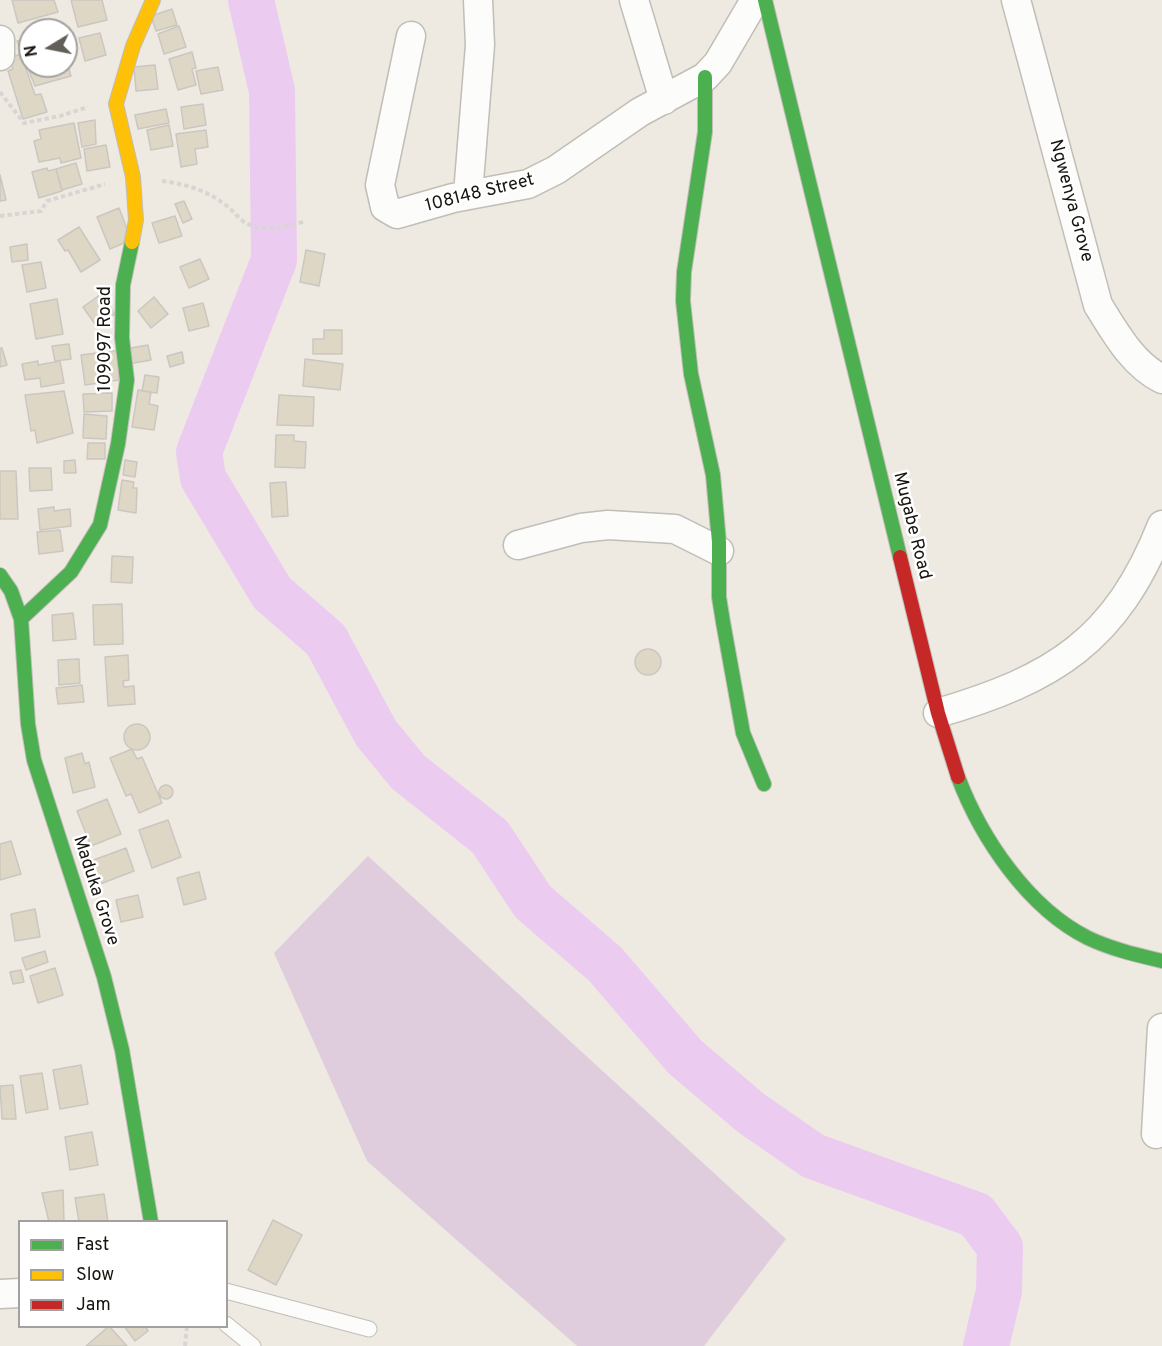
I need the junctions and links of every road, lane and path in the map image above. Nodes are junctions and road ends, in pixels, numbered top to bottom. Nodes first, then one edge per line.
1 (153, 0) edge
2 (478, 0) edge
3 (634, 0) edge
4 (755, 0) edge
5 (765, 0) edge
6 (1016, 0) edge
7 (411, 36) dead end
8 (0, 40) edge
9 (0, 56) edge
10 (705, 77) junction
11 (0, 92) edge
12 (664, 100) junction
13 (116, 104) junction
14 (468, 194) junction
15 (303, 222) dead end
16 (266, 228) dead end
17 (1162, 379) edge
18 (1162, 525) edge
19 (518, 545) dead end
20 (718, 551) junction
21 (0, 575) edge
22 (21, 619) junction
23 (938, 713) junction
24 (764, 784) dead end
25 (1162, 961) edge
26 (1162, 1028) edge
27 (1156, 1134) dead end
28 (152, 1220) edge
29 (228, 1292) edge
30 (18, 1293) edge
31 (0, 1294) edge
32 (228, 1326) edge
33 (188, 1328) edge
34 (369, 1329) dead end
35 (185, 1346) edge
36 (253, 1346) edge

1 - 13 street, 109097 Road
2 - 14 street
3 - 12 street
4 - 10 street, 108148 Street
5 - 23 street, Mugabe Road
6 - 17 street, Ngwenya Grove
7 - 14 street, 108148 Street
8 - 9 street
10 - 12 street, 108148 Street
10 - 20 street
11 - 13 path
12 - 14 street, 108148 Street
13 - 22 street, 109097 Road
15 - 16 path
18 - 23 street
19 - 20 street
20 - 24 street
21 - 22 street, Maduka Grove
22 - 28 street, Maduka Grove
23 - 25 street, Mugabe Road
26 - 27 street
29 - 34 lane
30 - 31 street
32 - 36 lane
33 - 35 path

